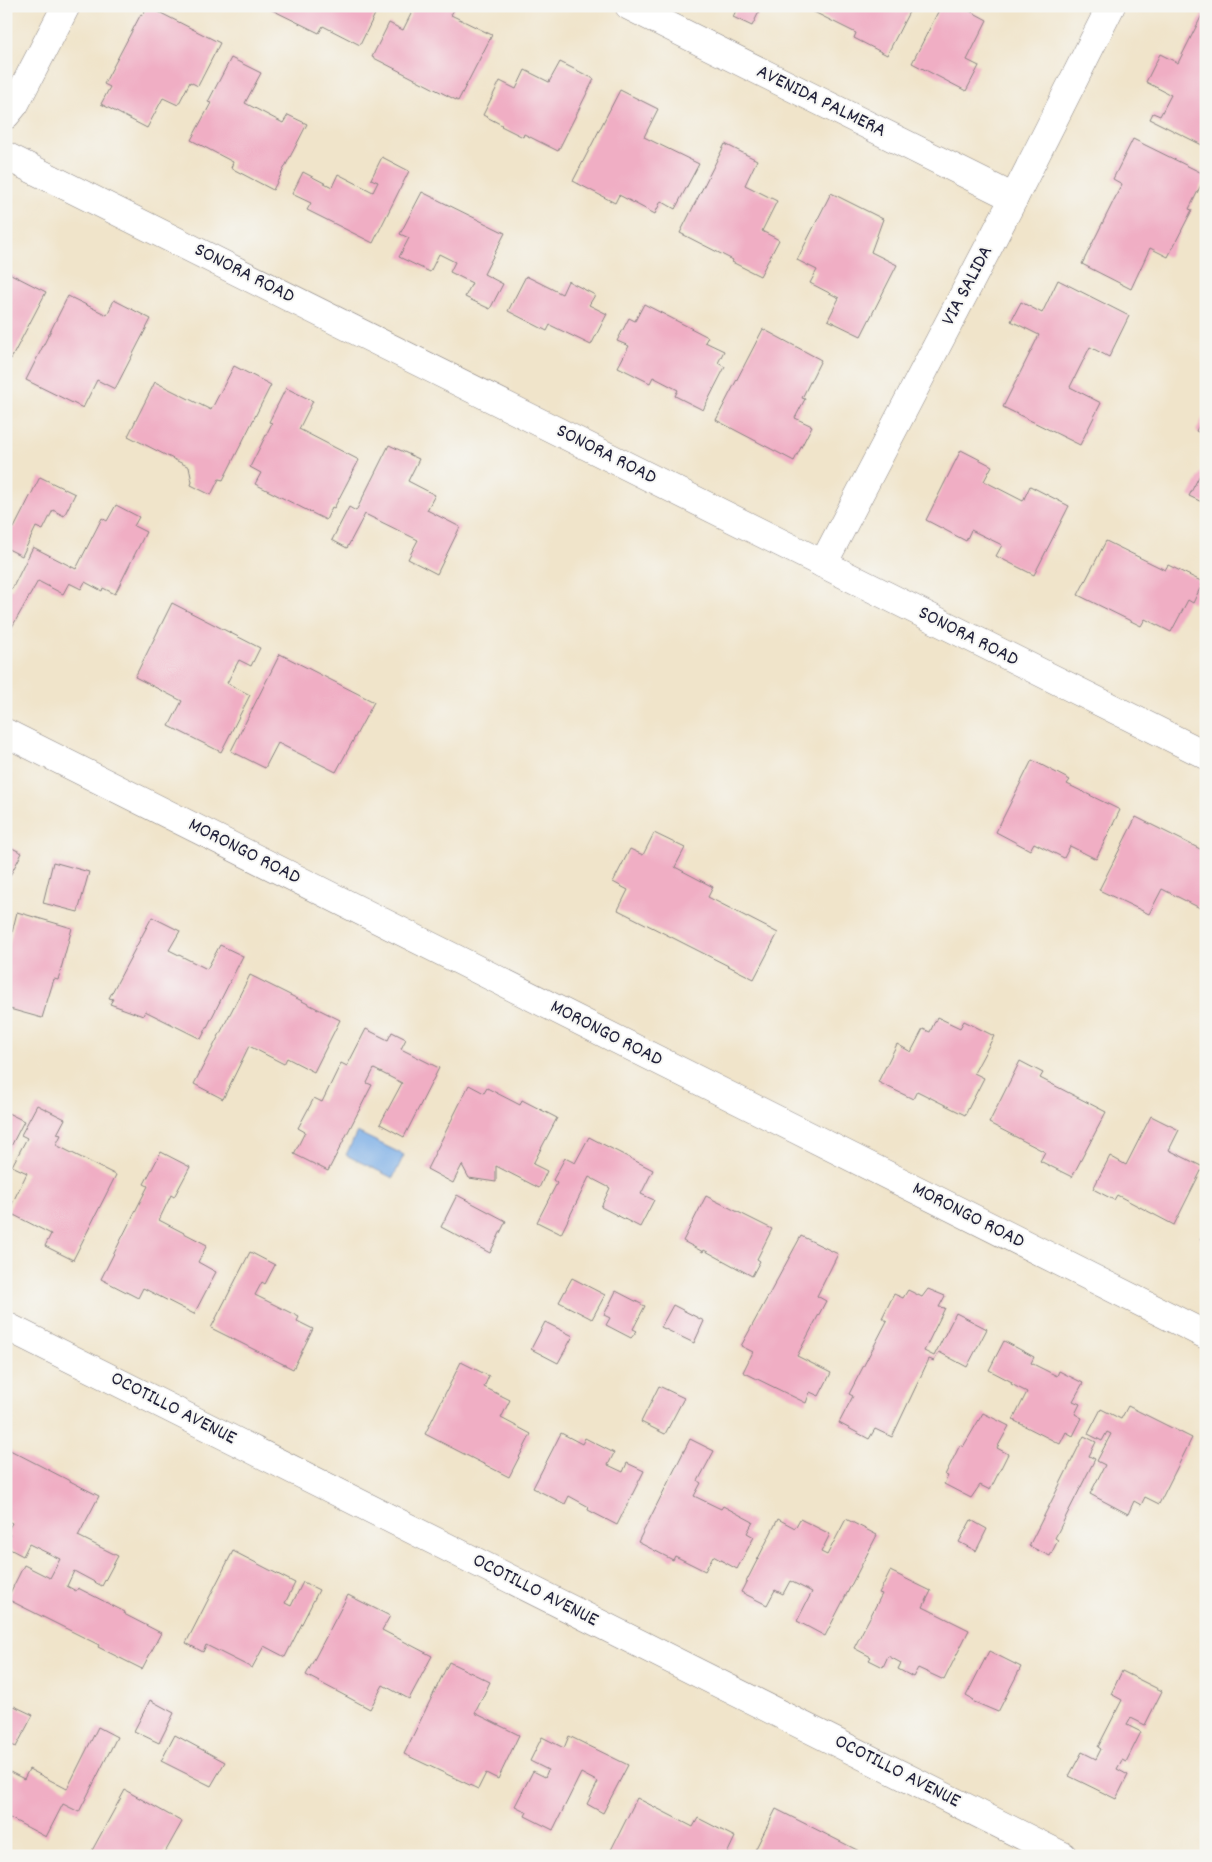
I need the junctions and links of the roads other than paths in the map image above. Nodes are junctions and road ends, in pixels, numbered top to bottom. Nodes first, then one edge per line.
1 (66, 6) edge
2 (628, 6) edge
3 (1111, 6) edge
4 (6, 115) edge
5 (6, 156) edge
6 (1014, 198) junction
7 (823, 564) junction
8 (6, 733) edge
9 (1205, 754) edge
10 (6, 1326) edge
11 (1206, 1335) edge
12 (1063, 1856) edge

1 - 4 street
2 - 6 street, AVENIDA PALMERA
3 - 6 street, VIA SALIDA
5 - 7 street, SONORA ROAD
6 - 7 street, VIA SALIDA
7 - 9 street, SONORA ROAD
8 - 11 street, MORONGO ROAD
10 - 12 street, OCOTILLO AVENUE

